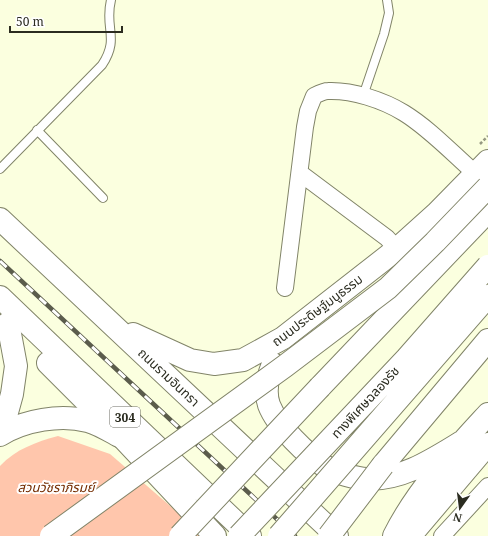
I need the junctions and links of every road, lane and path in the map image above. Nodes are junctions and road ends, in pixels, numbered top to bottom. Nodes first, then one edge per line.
1 (111, 0) edge
2 (387, 0) edge
3 (363, 96) junction
4 (37, 130) junction
5 (0, 169) edge
6 (300, 173) junction
7 (484, 174) edge
8 (103, 198) dead end
9 (488, 211) edge
10 (0, 219) edge
11 (397, 249) junction
12 (488, 266) edge
13 (285, 288) dead end
14 (488, 296) edge
15 (0, 297) edge
16 (4, 319) edge
17 (114, 325) junction
18 (283, 338) junction
19 (488, 340) edge
20 (488, 414) edge
21 (0, 435) edge
22 (122, 437) junction
23 (465, 440) junction
24 (488, 444) edge
25 (486, 493) edge
26 (51, 536) edge
27 (180, 536) edge
28 (215, 536) edge
29 (239, 536) edge
30 (250, 536) edge
31 (279, 536) edge
32 (329, 536) edge
33 (337, 536) edge
34 (394, 536) edge
35 (410, 536) edge
36 (442, 536) edge

1 - 4 lane
2 - 3 lane
3 - 6 street
3 - 7 street
4 - 5 lane
4 - 8 lane
6 - 11 street
6 - 13 street
7 - 11 main road, ถนนประดิษฐ์มนูธรรม
7 - 26 main road, bridge
9 - 27 main road, bridge
10 - 17 main road, ถนนรามอินทรา
11 - 18 main road, ถนนประดิษฐ์มนูธรรม
12 - 29 main road, ทางพิเศษฉลองรัช, bridge
14 - 31 main road, ทางพิเศษฉลองรัช, bridge
15 - 30 main road, 304
16 - 21 main road
16 - 22 main road
17 - 18 main road, ถนนประดิษฐ์มนูธรรม
17 - 33 main road, ถนนรามอินทรา
18 - 23 main road
19 - 32 main road, bridge
20 - 23 main road
21 - 22 main road
22 - 28 main road
23 - 34 main road
24 - 35 main road
25 - 36 street

